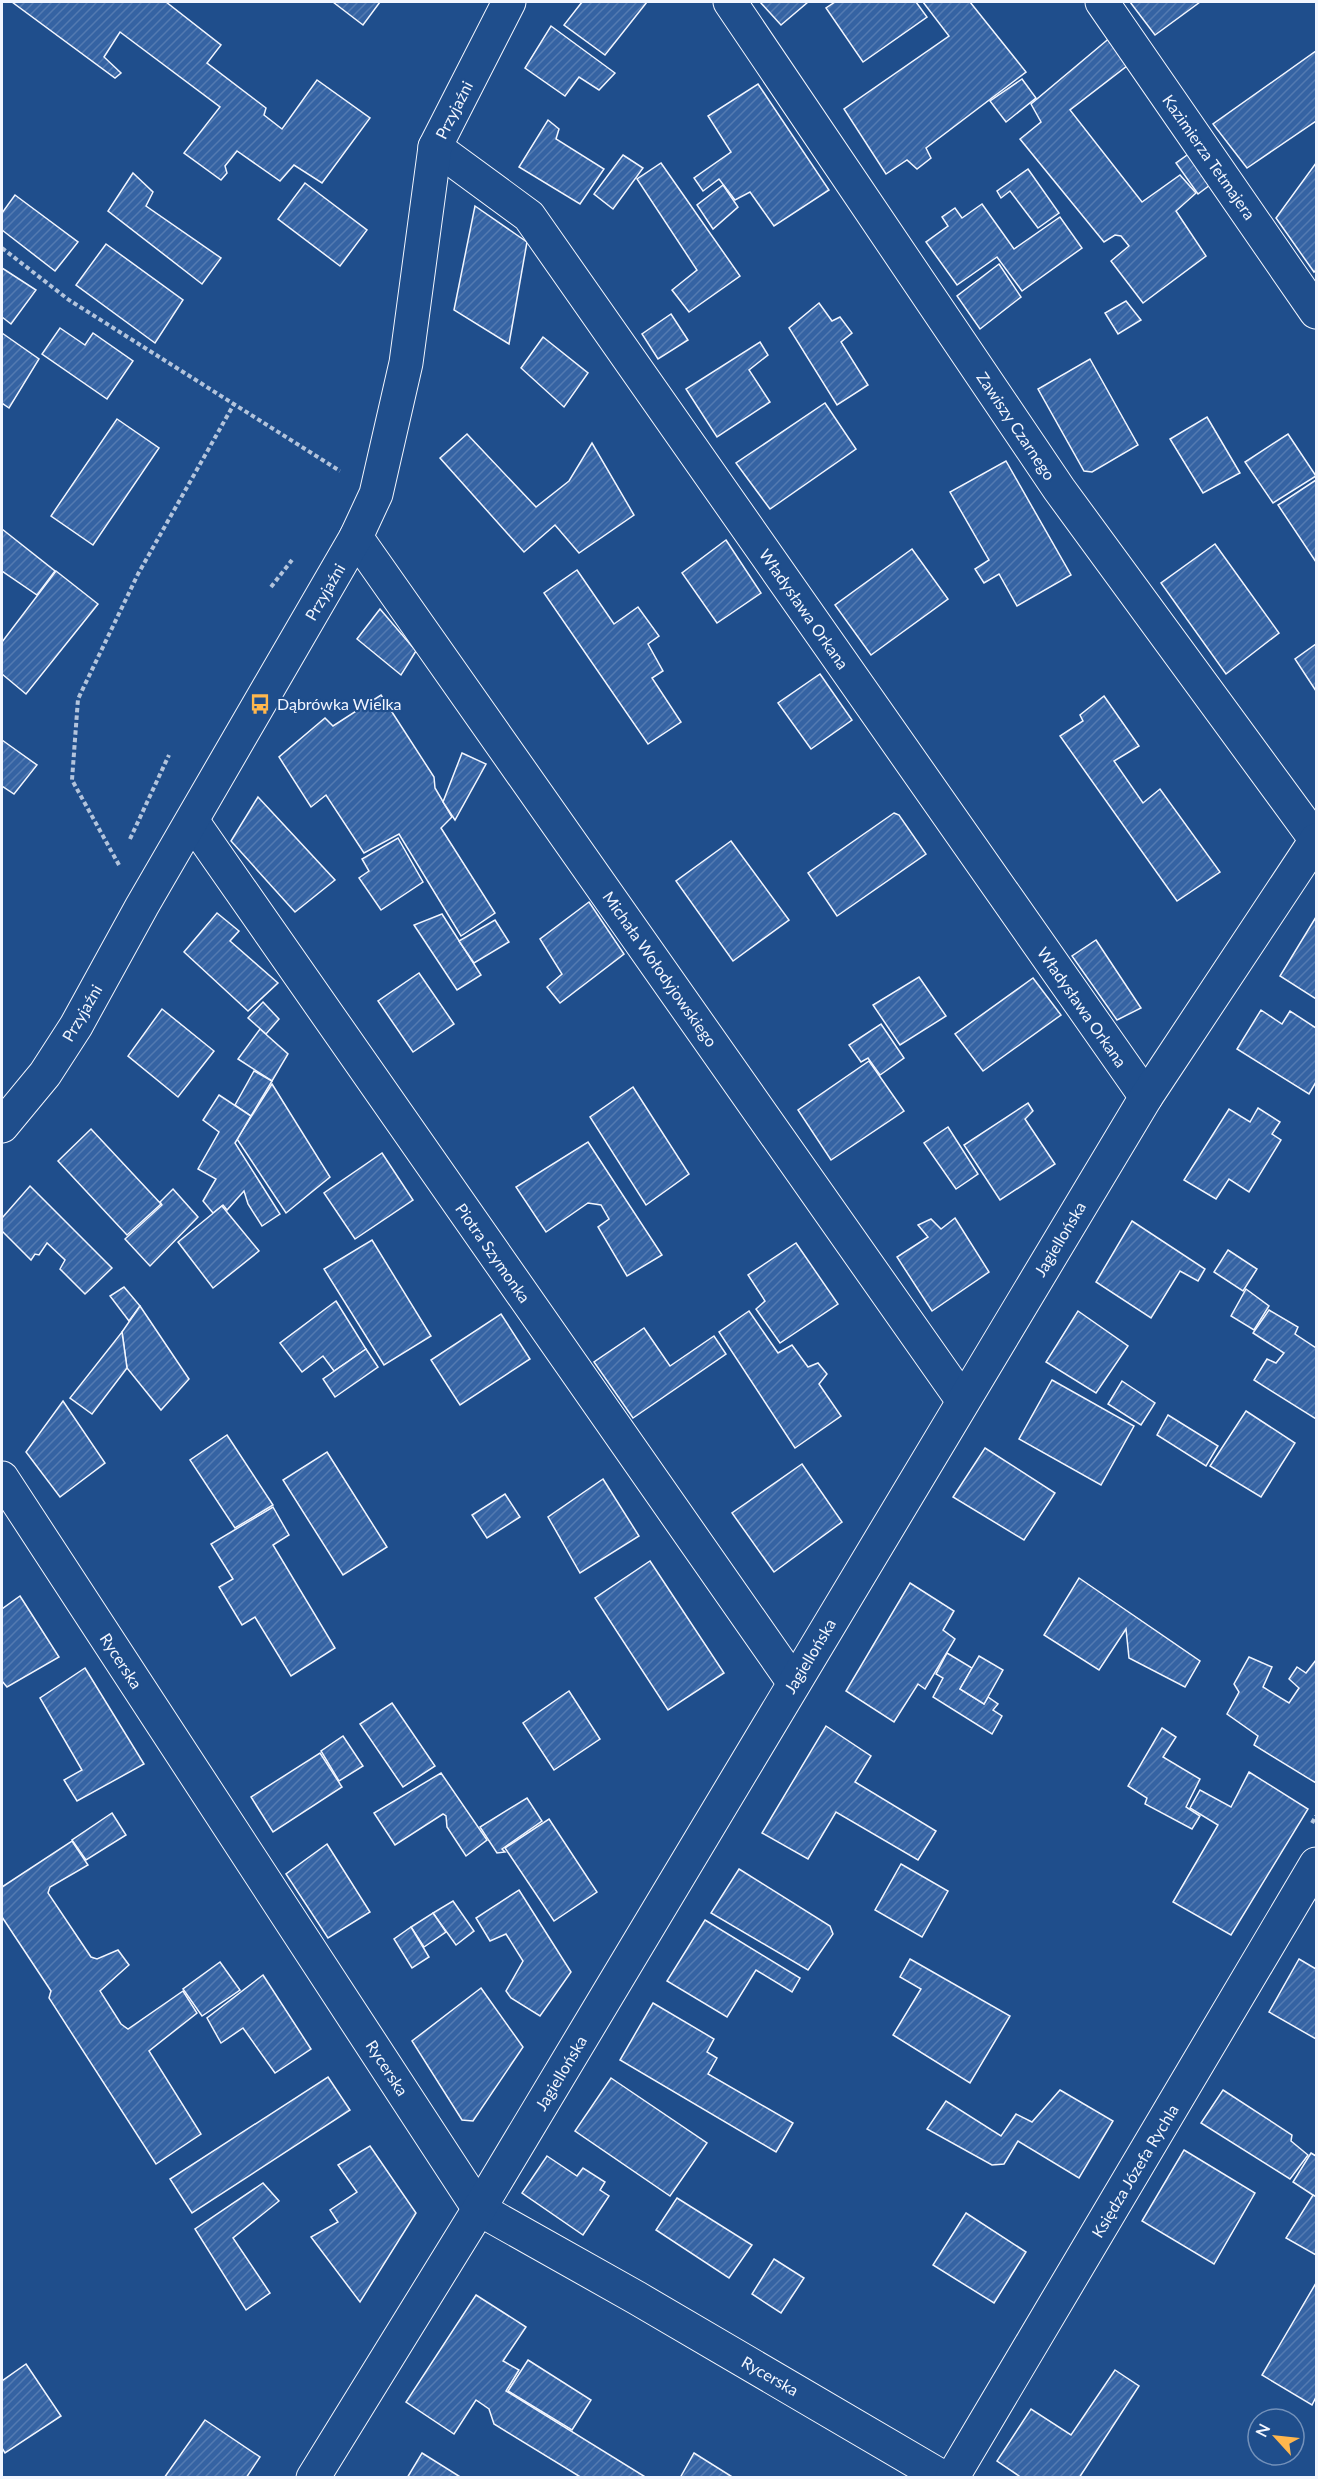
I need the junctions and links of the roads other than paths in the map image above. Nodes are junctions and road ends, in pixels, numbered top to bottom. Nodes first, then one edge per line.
1 (509, 2) edge
2 (730, 2) edge
3 (1102, 2) edge
4 (435, 147) junction
5 (1317, 312) edge
6 (356, 537) junction
7 (193, 822) junction
8 (1316, 840) edge
9 (1146, 1097) junction
10 (2, 1126) edge
11 (963, 1401) junction
12 (2, 1478) edge
13 (794, 1683) junction
14 (1317, 1864) edge
15 (479, 2210) junction
16 (313, 2478) edge
17 (944, 2478) edge
18 (952, 2478) edge

1 - 4 street, Przyjaźni
2 - 8 street, Zawiszy Czarnego
3 - 5 street, Kazimierza Tetmajera
4 - 6 street, Przyjaźni
4 - 9 street, Władysława Orkana
6 - 7 street, Przyjaźni
6 - 11 street, Michała Wołodyjowskiego
7 - 10 street, Przyjaźni
7 - 13 street, Piotra Szymonka
8 - 9 street, Jagiellońska
9 - 11 street, Jagiellońska
11 - 13 street, Jagiellońska
12 - 15 street, Rycerska
13 - 15 street, Jagiellońska
14 - 18 street, Księdza Józefa Rychla
15 - 16 street, Jagiellońska
15 - 17 street, Rycerska

